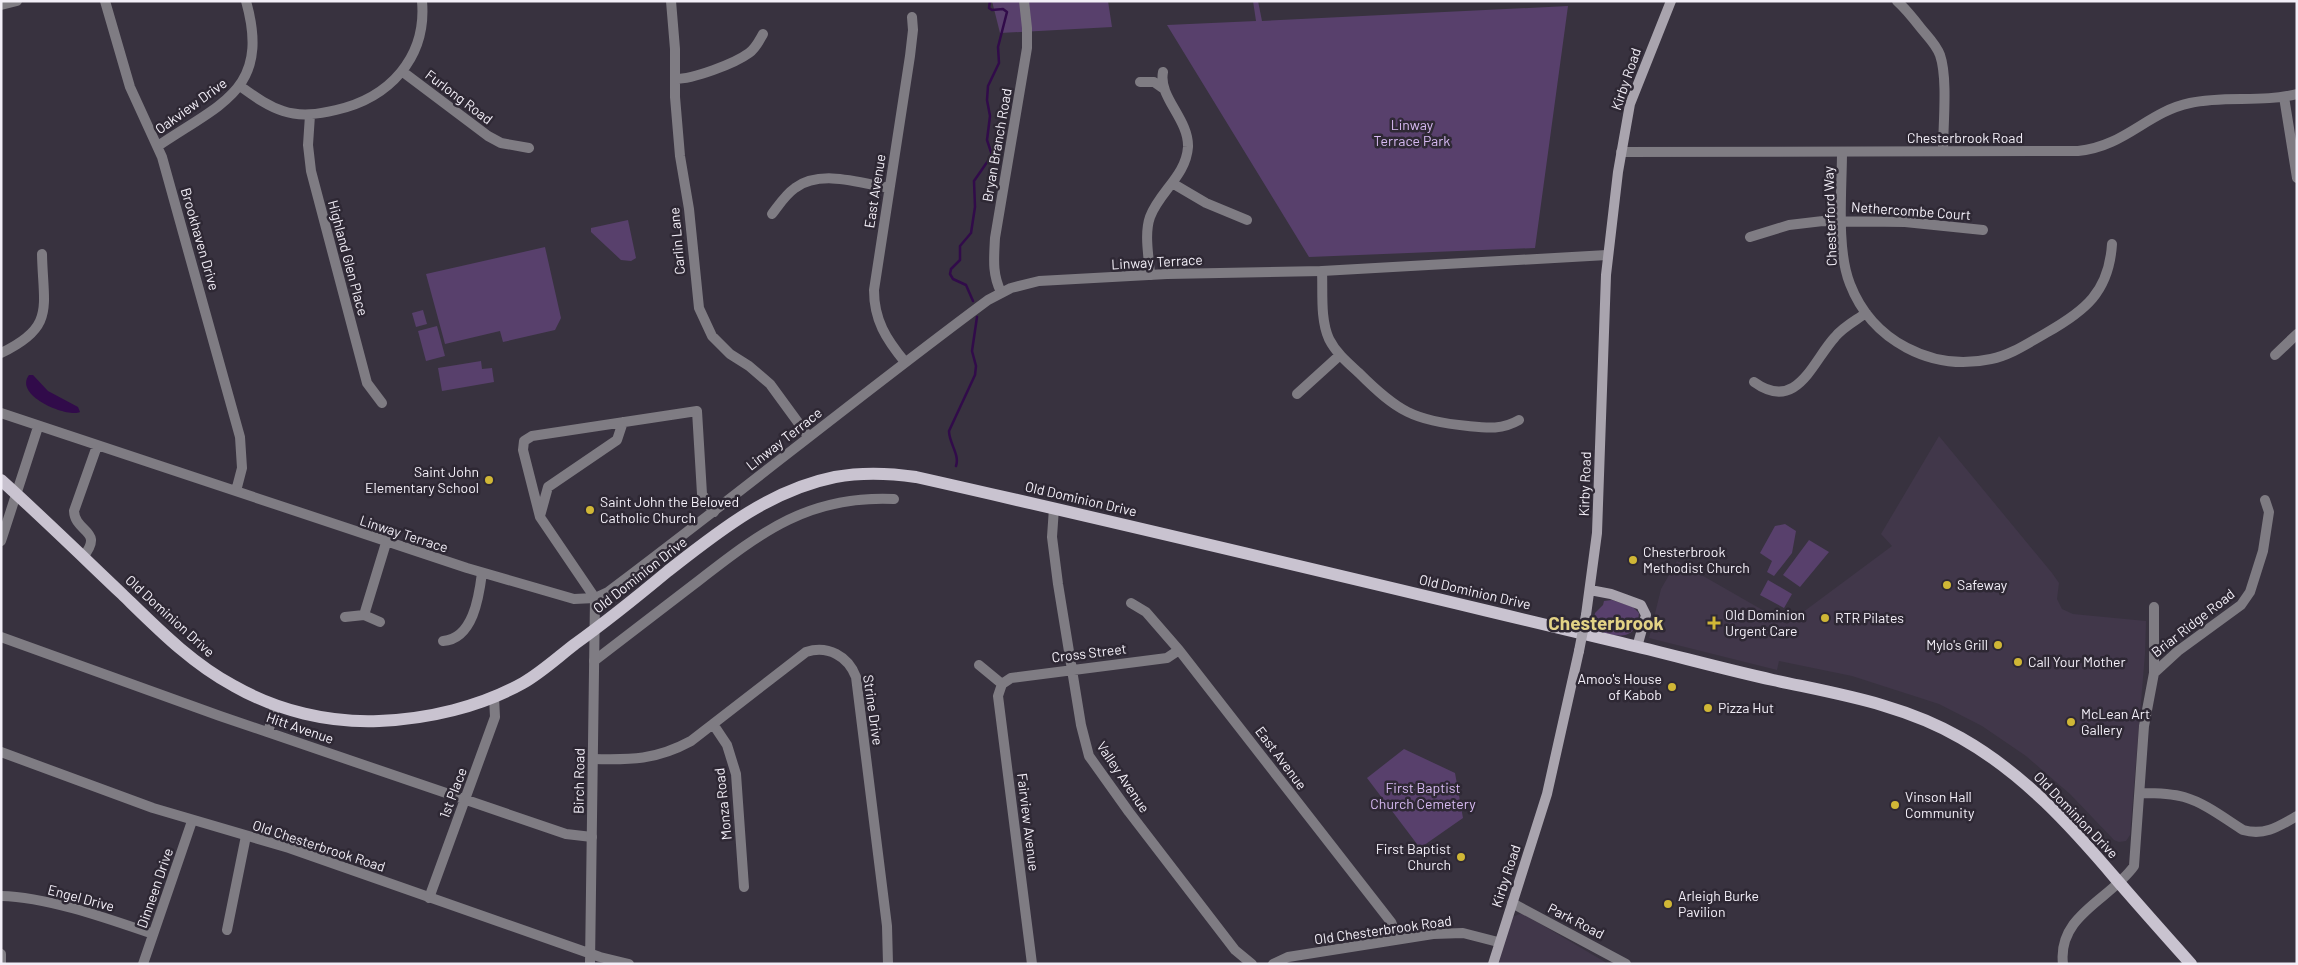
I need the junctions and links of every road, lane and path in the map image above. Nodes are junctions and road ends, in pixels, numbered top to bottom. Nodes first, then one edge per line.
1 (17, 1) edge
2 (105, 1) edge
3 (246, 1) edge
4 (422, 1) edge
5 (671, 1) edge
6 (1024, 1) edge
7 (1671, 1) edge
8 (1897, 1) edge
9 (1, 6) edge
10 (912, 16) dead end
11 (764, 34) dead end
12 (403, 72) junction
13 (1163, 72) dead end
14 (674, 79) junction
15 (1140, 82) dead end
16 (240, 86) junction
17 (1164, 89) junction
18 (2297, 94) edge
19 (2284, 97) junction
20 (310, 115) junction
21 (158, 146) junction
22 (530, 148) dead end
23 (1943, 151) junction
24 (1621, 152) junction
25 (1842, 152) junction
26 (2297, 178) edge
27 (1172, 183) junction
28 (889, 188) junction
29 (772, 214) dead end
30 (1247, 220) dead end
31 (1842, 220) junction
32 (1983, 230) dead end
33 (1750, 238) dead end
34 (2112, 244) dead end
35 (42, 254) dead end
36 (1607, 255) junction
37 (1322, 271) junction
38 (1150, 275) junction
39 (1001, 292) junction
40 (1866, 313) junction
41 (2297, 334) edge
42 (1, 353) edge
43 (1340, 355) junction
44 (2275, 355) dead end
45 (905, 362) junction
46 (1754, 382) dead end
47 (1297, 394) dead end
48 (382, 403) dead end
49 (1, 413) edge
50 (1519, 420) dead end
51 (623, 422) junction
52 (38, 426) junction
53 (808, 436) junction
54 (97, 446) junction
55 (1, 480) edge
56 (236, 490) junction
57 (16, 494) junction
58 (894, 499) dead end
59 (2265, 500) dead end
60 (1054, 508) junction
61 (714, 512) junction
62 (540, 517) junction
63 (1, 541) edge
64 (386, 543) junction
65 (83, 557) junction
66 (482, 573) junction
67 (1590, 590) junction
68 (595, 598) junction
69 (1131, 603) dead end
70 (2154, 607) dead end
71 (364, 615) junction
72 (345, 617) dead end
73 (380, 622) dead end
74 (594, 630) junction
75 (1, 637) edge
76 (443, 641) dead end
77 (1638, 647) junction
78 (1179, 650) junction
79 (594, 662) junction
80 (979, 665) dead end
81 (1071, 670) junction
82 (2154, 673) junction
83 (1002, 684) junction
84 (494, 697) junction
85 (276, 705) junction
86 (712, 724) junction
87 (268, 732) junction
88 (1, 752) edge
89 (593, 759) junction
90 (2141, 793) junction
91 (465, 800) junction
92 (2297, 816) edge
93 (192, 821) junction
94 (246, 836) junction
95 (592, 837) junction
96 (2118, 881) junction
97 (744, 887) dead end
98 (1, 896) edge
99 (429, 898) junction
100 (1512, 903) junction
101 (227, 930) dead end
102 (153, 934) junction
103 (1398, 939) junction
104 (1498, 942) junction
105 (1, 954) edge
106 (590, 958) edge
107 (2, 964) edge
108 (143, 964) edge
109 (630, 964) edge
110 (888, 964) edge
111 (1032, 964) edge
112 (1252, 964) edge
113 (1273, 964) edge
114 (1493, 964) edge
115 (1626, 964) edge
116 (2063, 964) edge
117 (2191, 964) edge

1 - 9 street
2 - 21 street, Brookhaven Drive
3 - 16 street, Oakview Drive
4 - 12 street
5 - 14 street, Carlin Lane
6 - 39 street, Bryan Branch Road
7 - 24 main road, Kirby Road
8 - 23 street
10 - 28 street, East Avenue
11 - 14 street
12 - 20 street
12 - 22 street, Furlong Road
13 - 17 street
14 - 53 street, Carlin Lane
15 - 17 street
16 - 20 street
16 - 21 street, Oakview Drive
17 - 27 street
18 - 19 street, Chesterbrook Road
19 - 23 street, Chesterbrook Road
19 - 26 street
20 - 48 street, Highland Glen Place
21 - 56 street, Brookhaven Drive
23 - 25 street, Chesterbrook Road
24 - 25 street, Chesterbrook Road
24 - 36 main road, Kirby Road
25 - 31 street, Chesterford Way
27 - 30 street
27 - 38 street
28 - 29 street
28 - 45 street, East Avenue
31 - 32 street, Nethercombe Court
31 - 33 street, Nethercombe Court
31 - 40 street, Chesterford Way
34 - 40 street, Chesterford Way
35 - 42 street
36 - 37 street, Linway Terrace
36 - 67 main road, Kirby Road
37 - 38 street, Linway Terrace
37 - 43 street
38 - 39 street, Linway Terrace
39 - 45 street, Linway Terrace
40 - 46 street
41 - 44 street
43 - 47 street
43 - 50 street
45 - 53 street, Linway Terrace
49 - 52 street, Linway Terrace
51 - 61 street
51 - 62 street
51 - 62 street
52 - 54 street, Linway Terrace
52 - 57 street
53 - 61 street, Linway Terrace
54 - 56 street, Linway Terrace
54 - 65 street
55 - 57 main road, Old Dominion Drive
56 - 64 street, Linway Terrace
57 - 63 street
57 - 65 main road, Old Dominion Drive
58 - 79 street
59 - 82 street, Briar Ridge Road
60 - 74 main road, Old Dominion Drive
60 - 77 main road, Old Dominion Drive
60 - 81 street, Valley Avenue
61 - 68 street, Linway Terrace
62 - 68 street
64 - 66 street, Linway Terrace
64 - 71 street
65 - 85 main road, Old Dominion Drive
66 - 68 street, Linway Terrace
66 - 76 street
67 - 77 main road
67 - 100 main road, Kirby Road, bridge
68 - 74 street, Birch Road
69 - 78 street, East Avenue
70 - 82 street
71 - 72 street
71 - 73 street
74 - 79 street, Birch Road
74 - 84 main road, Old Dominion Drive
75 - 87 street, Hitt Avenue
77 - 96 main road, Old Dominion Drive
78 - 81 street, Cross Street
78 - 103 street, East Avenue
79 - 89 street, Birch Road
80 - 83 street
81 - 83 street, Cross Street
81 - 112 street, Valley Avenue
82 - 90 street, Briar Ridge Road
83 - 111 street, Fairview Avenue
84 - 85 main road, Old Dominion Drive
84 - 91 street, 1st Place
85 - 87 street
86 - 89 street, Strine Drive
86 - 97 street, Monza Road
86 - 110 street, Strine Drive
87 - 91 street, Hitt Avenue
88 - 93 street, Old Chesterbrook Road
89 - 95 street, Birch Road
90 - 92 street
90 - 96 street, Briar Ridge Road
91 - 95 street, Hitt Avenue
91 - 99 street, 1st Place
93 - 94 street, Old Chesterbrook Road
93 - 102 street, Dinneen Drive
94 - 99 street, Old Chesterbrook Road
94 - 101 street
95 - 106 street, Birch Road
96 - 116 street, Briar Ridge Road
96 - 117 main road, Old Dominion Drive
98 - 102 street, Engel Drive
99 - 106 street, Old Chesterbrook Road
100 - 104 main road, Kirby Road
100 - 115 street, Park Road
102 - 108 street, Dinneen Drive
103 - 104 street, Old Chesterbrook Road
103 - 113 street, Old Chesterbrook Road
104 - 114 main road, Kirby Road
105 - 107 street
106 - 109 street, Old Chesterbrook Road

